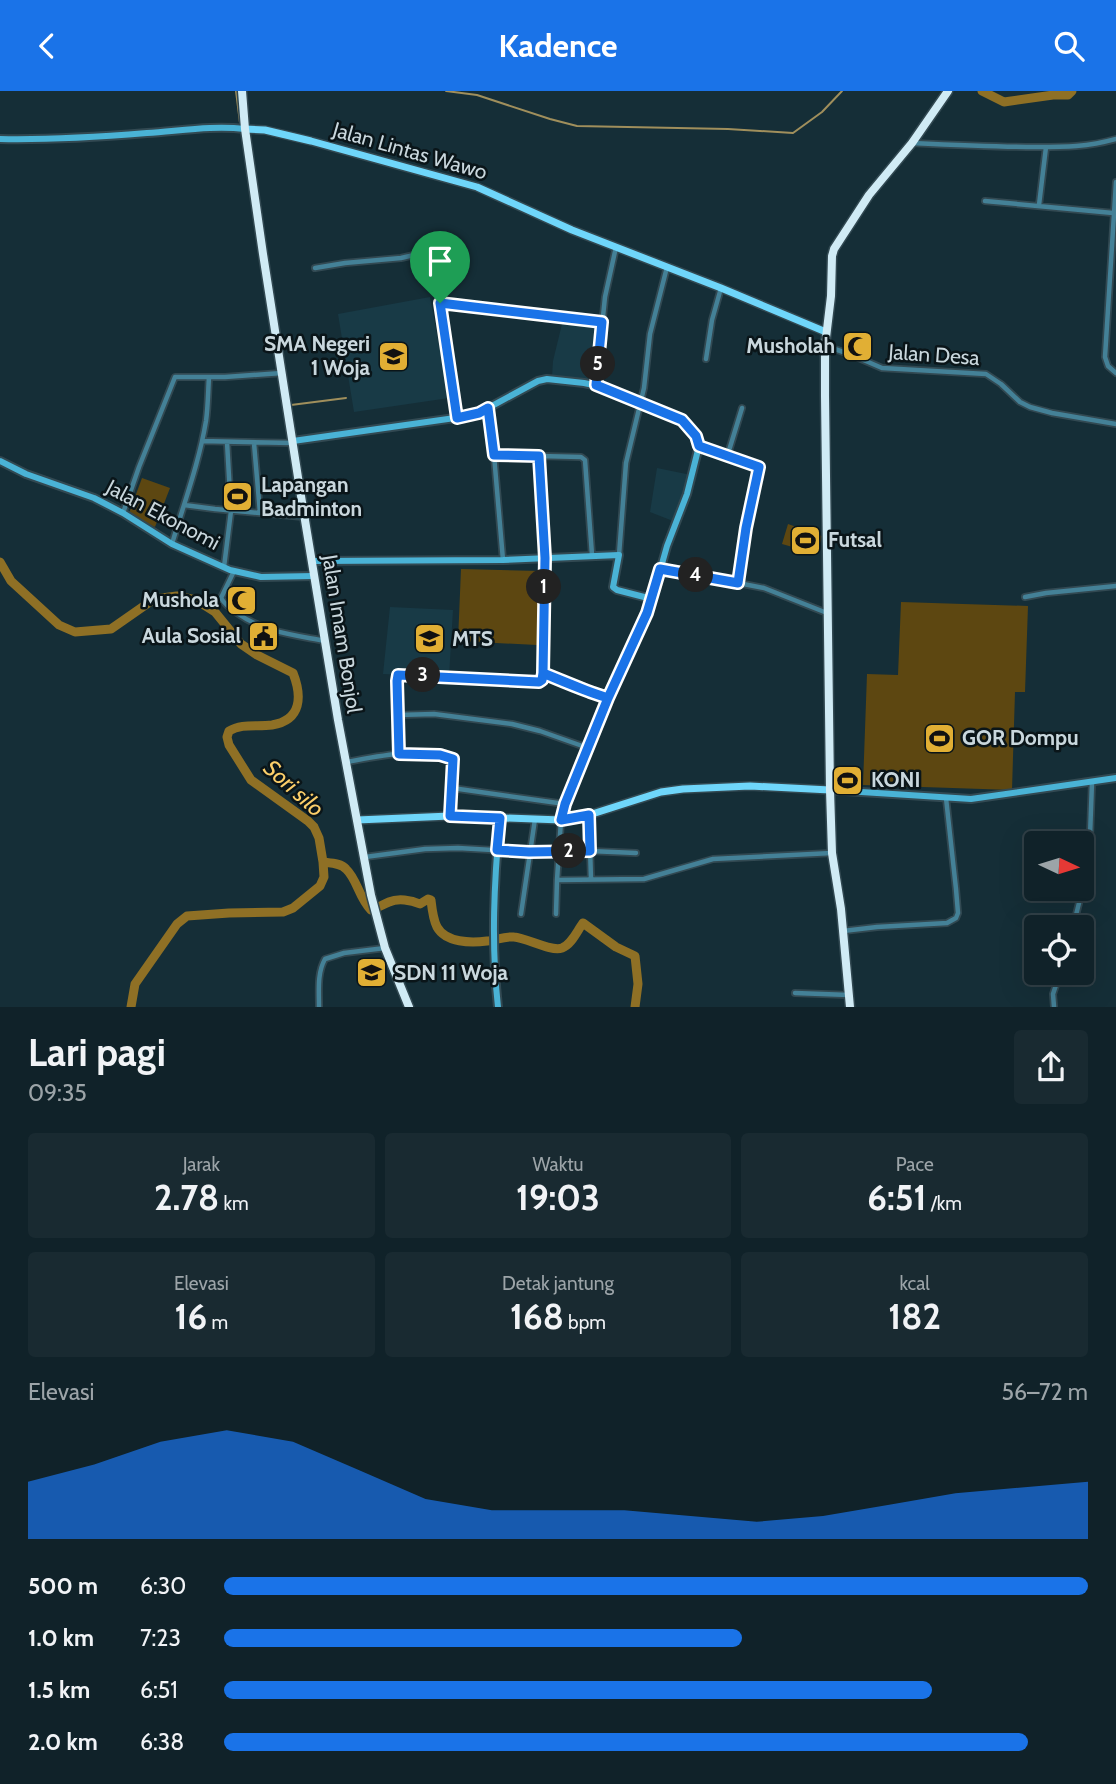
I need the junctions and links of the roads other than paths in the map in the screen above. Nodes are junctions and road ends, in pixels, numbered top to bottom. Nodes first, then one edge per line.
1 (948, 91) edge
2 (242, 93) edge
3 (245, 129) junction
4 (0, 139) edge
5 (1116, 139) edge
6 (912, 143) junction
7 (1046, 147) junction
8 (1116, 182) edge
9 (985, 201) dead end
10 (1039, 206) junction
11 (1113, 213) junction
12 (616, 247) junction
13 (667, 267) junction
14 (316, 268) dead end
15 (721, 288) junction
16 (440, 303) junction
17 (602, 322) junction
18 (827, 329) junction
19 (825, 346) junction
20 (706, 359) dead end
21 (283, 373) junction
22 (1116, 373) edge
23 (209, 377) junction
24 (596, 385) junction
25 (640, 405) junction
26 (488, 408) junction
27 (742, 408) dead end
28 (457, 418) junction
29 (1116, 424) edge
30 (202, 441) junction
31 (227, 442) junction
32 (293, 442) junction
33 (254, 443) junction
34 (699, 446) junction
35 (494, 455) junction
36 (539, 456) junction
37 (727, 457) junction
38 (0, 461) edge
39 (184, 505) junction
40 (230, 511) junction
41 (123, 513) junction
42 (260, 513) junction
43 (305, 517) junction
44 (172, 544) junction
45 (592, 555) junction
46 (619, 555) junction
47 (545, 558) junction
48 (503, 560) junction
49 (312, 561) junction
50 (224, 568) junction
51 (660, 569) junction
52 (234, 571) junction
53 (314, 576) junction
54 (738, 583) junction
55 (1116, 586) edge
56 (1025, 597) dead end
57 (652, 599) junction
58 (829, 613) junction
59 (326, 641) junction
60 (543, 673) junction
61 (608, 698) junction
62 (398, 715) junction
63 (588, 748) junction
64 (399, 754) junction
65 (347, 762) junction
66 (1116, 778) edge
67 (1092, 782) junction
68 (452, 788) junction
69 (830, 790) junction
70 (946, 798) junction
71 (565, 804) junction
72 (589, 815) junction
73 (450, 816) junction
74 (500, 818) junction
75 (357, 820) junction
76 (535, 820) junction
77 (561, 820) junction
78 (497, 850) junction
79 (559, 851) junction
80 (590, 851) junction
81 (529, 852) junction
82 (636, 853) dead end
83 (832, 853) junction
84 (364, 857) junction
85 (591, 879) junction
86 (557, 880) junction
87 (521, 914) dead end
88 (556, 914) dead end
89 (1076, 915) edge
90 (843, 931) junction
91 (385, 948) junction
92 (1056, 985) edge
93 (795, 993) dead end
94 (849, 995) junction
95 (319, 1007) edge
96 (409, 1007) edge
97 (498, 1007) edge
98 (850, 1007) edge
99 (1054, 1007) edge

1 - 6 highway
2 - 3 highway, Jalan Imam Bonjol
3 - 4 street, Jalan Lintas Wawo
3 - 12 main road, Jalan Lintas Wawo
3 - 21 highway, Jalan Imam Bonjol
5 - 7 street
6 - 7 street
6 - 18 highway
7 - 10 street
8 - 11 street
9 - 10 street
10 - 11 street
11 - 22 street
12 - 13 main road, Jalan Lintas Wawo
12 - 17 street
13 - 15 main road, Jalan Lintas Wawo
13 - 25 street
14 - 16 street
15 - 18 main road, Jalan Lintas Wawo
15 - 20 street
16 - 17 street
16 - 28 street
17 - 24 street
18 - 19 highway
19 - 29 street, Jalan Desa
19 - 58 highway
21 - 23 street
21 - 32 highway, Jalan Imam Bonjol
23 - 30 street
23 - 41 street
24 - 25 street
24 - 26 street
25 - 34 street
25 - 46 street
26 - 28 street
26 - 35 street
27 - 37 street
28 - 32 street
30 - 31 street
30 - 39 street
31 - 33 street
31 - 40 street
32 - 33 street
32 - 43 highway, Jalan Imam Bonjol
33 - 42 street
34 - 37 street
34 - 51 street
35 - 36 street
35 - 48 street
36 - 45 street
36 - 47 street
37 - 54 street
38 - 41 street, Jalan Ekonomi
39 - 40 street
39 - 44 street
40 - 42 street
40 - 50 street
41 - 44 street, Jalan Ekonomi
42 - 43 street
43 - 49 highway, Jalan Imam Bonjol
44 - 50 street, Jalan Ekonomi
45 - 46 street
45 - 47 street
46 - 57 street
47 - 48 street
47 - 60 street
48 - 49 street
49 - 53 highway, Jalan Imam Bonjol
50 - 52 street, Jalan Ekonomi
51 - 54 street
51 - 57 street
52 - 53 street, Jalan Ekonomi
52 - 59 street
53 - 59 highway, Jalan Imam Bonjol
54 - 58 street
55 - 56 street
57 - 61 street
58 - 69 highway
59 - 65 highway, Jalan Imam Bonjol
60 - 61 street
60 - 62 street
61 - 63 street
62 - 63 street
62 - 64 street
63 - 71 street
64 - 65 street
64 - 68 street
65 - 75 highway, Jalan Imam Bonjol
66 - 67 street
67 - 70 street
67 - 89 street
68 - 71 street
68 - 73 street
69 - 70 street
69 - 72 main road
69 - 83 highway
70 - 90 street
71 - 77 street
72 - 77 main road
72 - 80 street
73 - 74 main road
73 - 75 main road
74 - 76 main road
74 - 78 street
75 - 84 highway, Jalan Imam Bonjol
76 - 77 main road
76 - 81 street
77 - 79 street
78 - 81 street
78 - 84 street
78 - 97 street
79 - 80 street
79 - 81 street
79 - 86 street
80 - 82 street
80 - 85 street
81 - 87 street
83 - 85 street
83 - 90 highway
84 - 91 highway, Jalan Imam Bonjol
85 - 86 street
86 - 88 street
90 - 94 highway
91 - 95 street
91 - 96 highway, Jalan Imam Bonjol
92 - 99 street
93 - 94 street
94 - 98 highway

